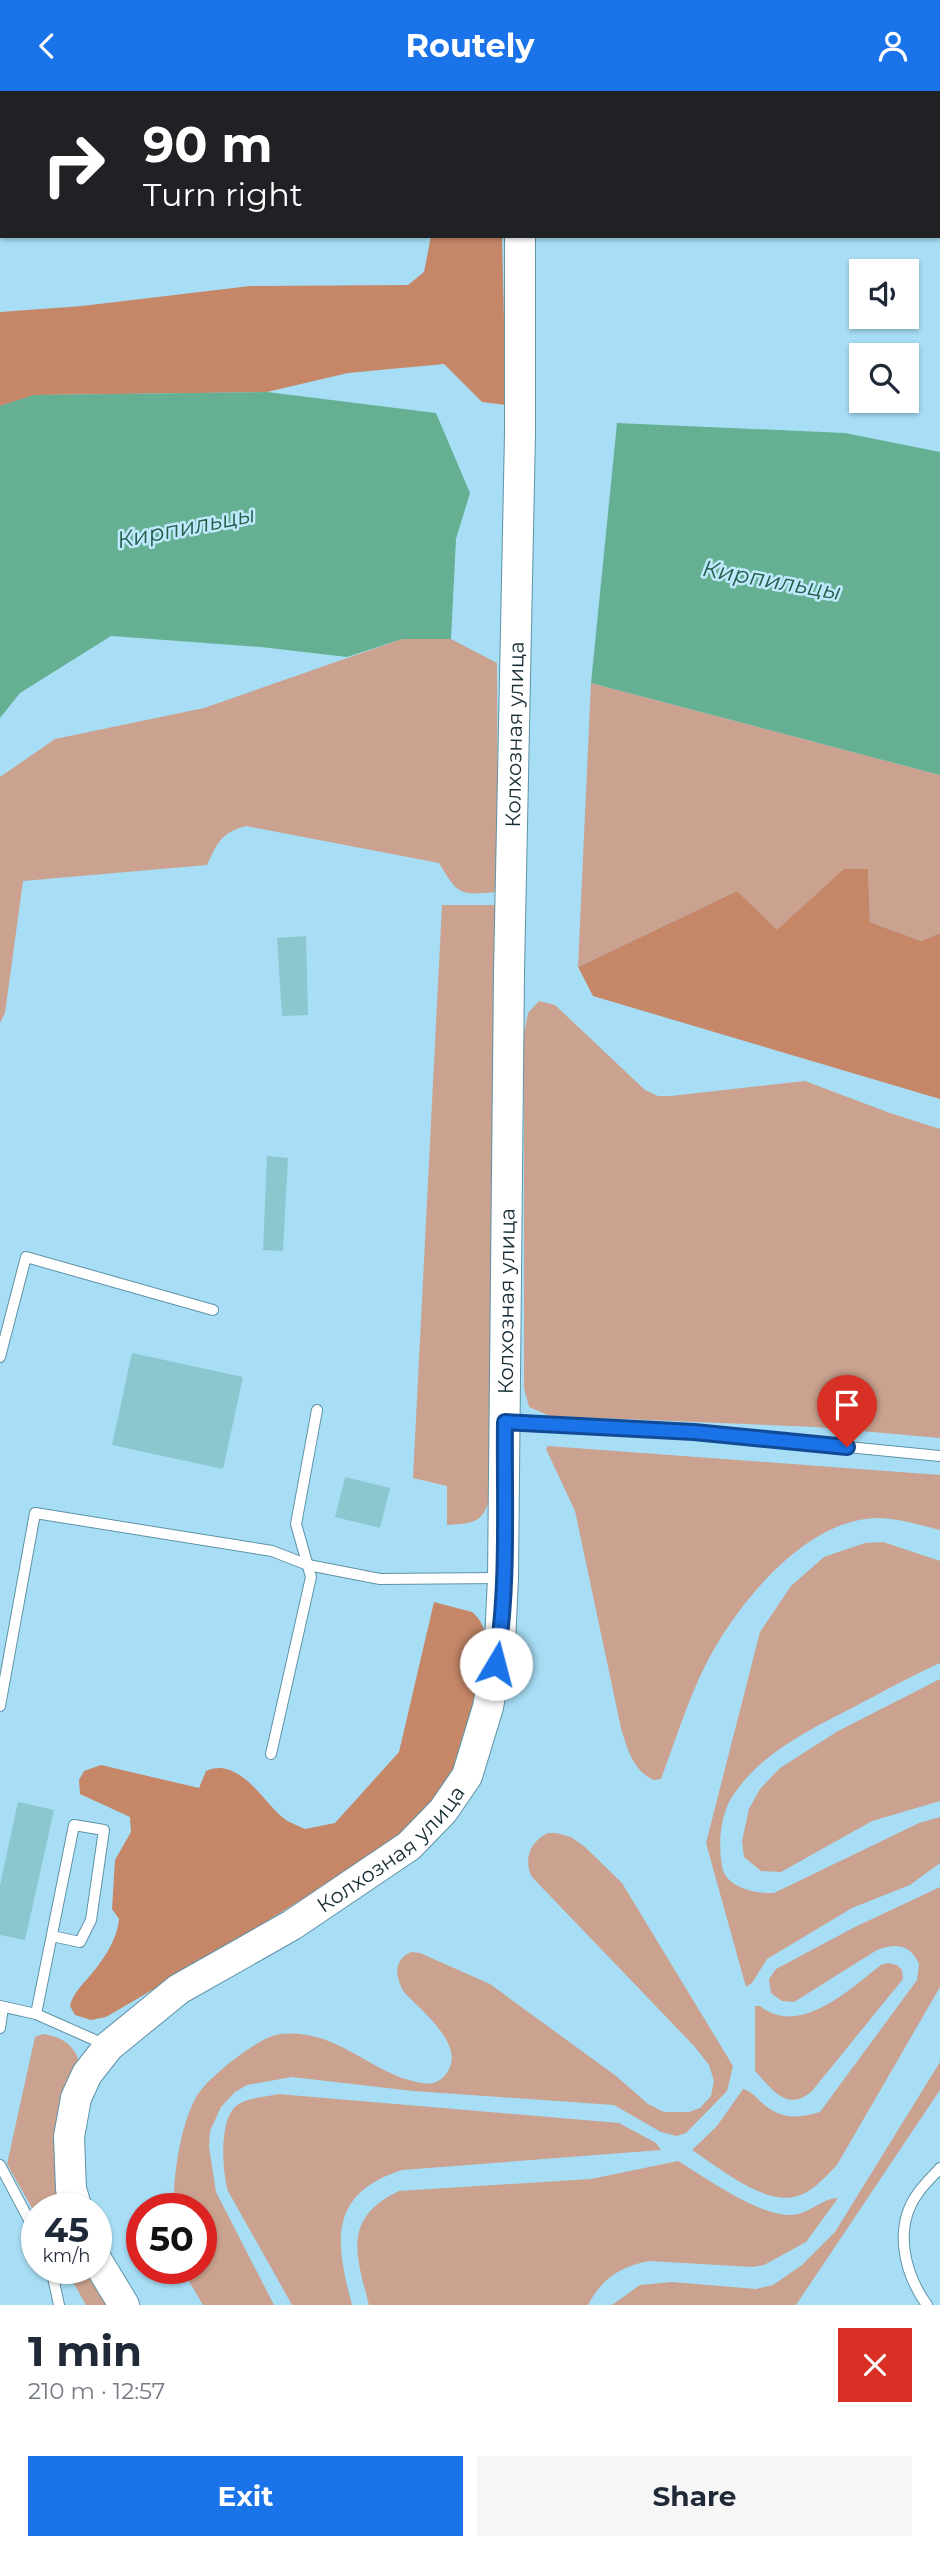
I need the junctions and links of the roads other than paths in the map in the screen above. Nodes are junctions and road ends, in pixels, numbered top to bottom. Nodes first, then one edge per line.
1 (520, 238) edge
2 (213, 1310) dead end
3 (0, 1357) edge
4 (317, 1410) dead end
5 (505, 1422) junction
6 (940, 1456) edge
7 (307, 1565) junction
8 (503, 1578) junction
9 (0, 1706) edge
10 (271, 1754) dead end
11 (51, 1936) junction
12 (1, 2006) edge
13 (36, 2014) junction
14 (0, 2028) edge
15 (109, 2046) junction
16 (0, 2165) edge
17 (940, 2168) edge
18 (72, 2193) edge
19 (21, 2205) edge
20 (54, 2284) edge
21 (111, 2284) edge
22 (59, 2305) edge
23 (124, 2305) edge
24 (927, 2305) edge

1 - 5 main road, Колхозная улица
2 - 3 lane
4 - 7 lane
5 - 6 lane
5 - 8 main road, Колхозная улица
7 - 8 lane
7 - 9 lane
7 - 10 lane
8 - 15 main road, Колхозная улица
11 - 11 lane
11 - 13 lane
12 - 13 lane
12 - 14 lane
13 - 15 lane
15 - 18 main road, Колхозная улица
16 - 19 lane
17 - 24 lane
20 - 22 lane
21 - 23 main road

